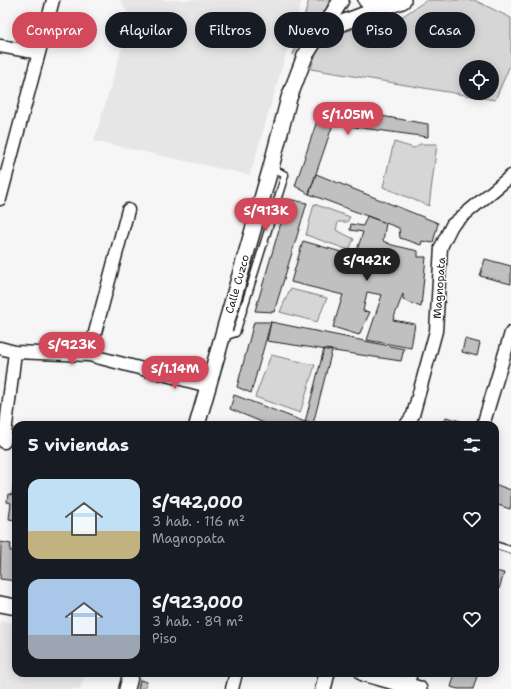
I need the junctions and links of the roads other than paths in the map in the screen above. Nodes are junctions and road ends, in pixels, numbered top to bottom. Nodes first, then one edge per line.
1 (53, 0) edge
2 (341, 0) edge
3 (368, 0) edge
4 (399, 1) edge
5 (334, 12) edge
6 (344, 23) edge
7 (0, 46) edge
8 (310, 48) edge
9 (39, 53) junction
10 (511, 176) edge
11 (0, 199) edge
12 (128, 210) dead end
13 (511, 333) edge
14 (0, 348) edge
15 (15, 352) junction
16 (89, 355) junction
17 (208, 386) junction
18 (198, 421) edge
19 (409, 421) edge
20 (484, 421) edge
21 (4, 442) dead end
22 (499, 546) edge
23 (511, 550) edge
24 (0, 604) edge
25 (12, 606) edge
26 (130, 677) edge
27 (235, 677) edge
28 (326, 677) edge
29 (383, 677) edge
30 (412, 683) edge
31 (127, 689) edge
32 (232, 689) edge
33 (323, 689) edge

1 - 9 street
2 - 5 street, Calle Cuzco
3 - 4 main road
4 - 6 street
7 - 9 street
8 - 17 street, Calle Cuzco
9 - 11 street
10 - 19 street, Magnopata
12 - 16 street
13 - 20 street
14 - 15 street
15 - 16 street
15 - 21 street
16 - 17 street
17 - 18 street, Calle Cuzco
22 - 23 lane
24 - 25 street
26 - 31 street
27 - 32 street
28 - 33 street
29 - 30 street

